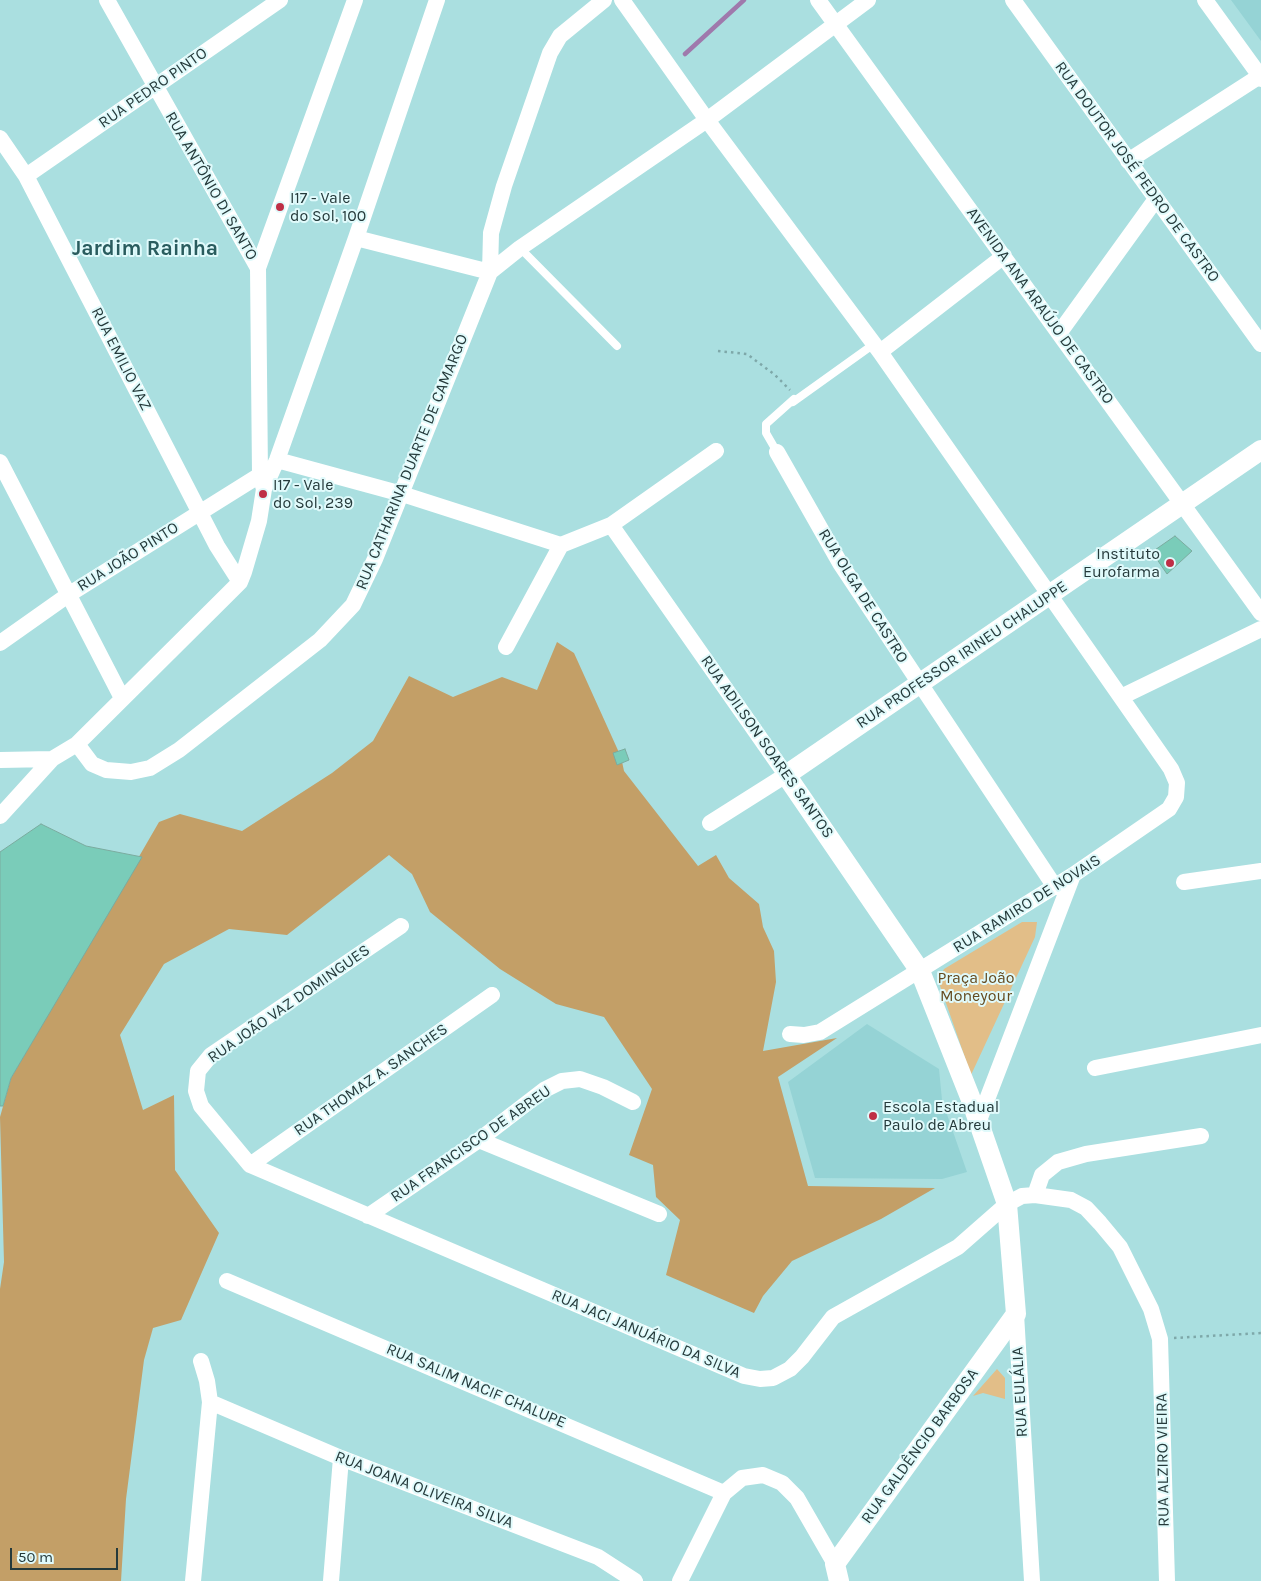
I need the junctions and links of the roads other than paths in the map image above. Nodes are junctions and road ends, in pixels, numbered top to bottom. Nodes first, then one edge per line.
1 (107, 0) edge
2 (280, 0) edge
3 (355, 0) edge
4 (437, 0) edge
5 (604, 0) edge
6 (622, 0) edge
7 (818, 0) edge
8 (868, 0) edge
9 (1013, 0) edge
10 (1205, 0) edge
11 (835, 23) junction
12 (1261, 76) edge
13 (154, 87) junction
14 (707, 120) junction
15 (0, 138) edge
16 (1128, 161) junction
17 (26, 176) junction
18 (1156, 198) junction
19 (356, 238) junction
20 (520, 248) junction
21 (1004, 256) junction
22 (258, 268) junction
23 (490, 272) junction
24 (1060, 332) junction
25 (1261, 344) edge
26 (617, 346) dead end
27 (877, 348) junction
28 (1261, 450) edge
29 (716, 451) dead end
30 (777, 452) joint
31 (277, 460) junction
32 (0, 462) edge
33 (262, 482) junction
34 (402, 494) junction
35 (1184, 505) junction
36 (200, 511) junction
37 (611, 525) junction
38 (562, 545) junction
39 (240, 582) junction
40 (68, 595) junction
41 (1050, 595) junction
42 (1261, 613) edge
43 (1261, 629) edge
44 (0, 644) edge
45 (506, 647) dead end
46 (919, 684) junction
47 (1121, 697) junction
48 (122, 698) junction
49 (77, 744) junction
50 (52, 759) junction
51 (0, 760) edge
52 (786, 775) junction
53 (0, 816) edge
54 (710, 823) dead end
55 (1261, 871) edge
56 (1073, 875) junction
57 (1184, 882) dead end
58 (1055, 887) junction
59 (402, 926) dead end
60 (920, 971) junction
61 (492, 995) dead end
62 (790, 1034) dead end
63 (1261, 1035) edge
64 (1095, 1068) dead end
65 (633, 1102) dead end
66 (978, 1123) junction
67 (1201, 1136) dead end
68 (479, 1140) junction
69 (250, 1165) junction
70 (1035, 1195) junction
71 (1007, 1204) junction
72 (659, 1214) dead end
73 (368, 1216) junction
74 (227, 1280) dead end
75 (1016, 1314) junction
76 (201, 1361) dead end
77 (210, 1402) junction
78 (341, 1458) junction
79 (724, 1493) junction
80 (837, 1573) edge
81 (333, 1580) edge
82 (193, 1581) edge
83 (636, 1581) edge
84 (680, 1581) edge
85 (1032, 1581) edge
86 (1167, 1581) edge

1 - 13 street, RUA ANTÔNIO DI SANTO
2 - 13 street, RUA PEDRO PINTO
3 - 22 street
4 - 19 street
5 - 23 street
6 - 14 street
7 - 11 street, AVENIDA ANA ARAÚJO DE CASTRO
8 - 11 street, RUA CATHARINA DUARTE DE CAMARGO
9 - 16 street, RUA DOUTOR JOSÉ PEDRO DE CASTRO
10 - 12 street
11 - 14 street, RUA CATHARINA DUARTE DE CAMARGO
11 - 21 street, AVENIDA ANA ARAÚJO DE CASTRO
12 - 16 street
13 - 17 street, RUA PEDRO PINTO
13 - 22 street, RUA ANTÔNIO DI SANTO
14 - 20 street, RUA CATHARINA DUARTE DE CAMARGO
14 - 27 street
15 - 17 street, RUA EMILIO VAZ
16 - 18 street, RUA DOUTOR JOSÉ PEDRO DE CASTRO
17 - 36 street, RUA EMILIO VAZ
18 - 24 street
18 - 25 street, RUA DOUTOR JOSÉ PEDRO DE CASTRO
19 - 23 street
19 - 31 street
20 - 23 street, RUA CATHARINA DUARTE DE CAMARGO
20 - 26 lane
21 - 24 street, AVENIDA ANA ARAÚJO DE CASTRO
21 - 27 street
22 - 33 street
23 - 34 street, RUA CATHARINA DUARTE DE CAMARGO
24 - 35 street, AVENIDA ANA ARAÚJO DE CASTRO
27 - 30 lane
27 - 41 street
28 - 35 street, RUA PROFESSOR IRINEU CHALUPPE
29 - 37 street
30 - 46 street, RUA OLGA DE CASTRO
31 - 33 street
31 - 34 street
32 - 40 street
33 - 36 street, RUA JOÃO PINTO
33 - 39 street
34 - 38 street
34 - 49 street, RUA CATHARINA DUARTE DE CAMARGO
35 - 41 street, RUA PROFESSOR IRINEU CHALUPPE
35 - 42 street, AVENIDA ANA ARAÚJO DE CASTRO
36 - 39 street, RUA EMILIO VAZ
36 - 40 street, RUA JOÃO PINTO
37 - 38 street
37 - 52 street, RUA ADILSON SOARES SANTOS
38 - 45 street
39 - 48 street
40 - 44 street, RUA JOÃO PINTO
40 - 48 street
41 - 46 street, RUA PROFESSOR IRINEU CHALUPPE
41 - 47 street
43 - 47 street
46 - 52 street, RUA PROFESSOR IRINEU CHALUPPE
46 - 58 street, RUA OLGA DE CASTRO
47 - 56 street, RUA RAMIRO DE NOVAIS
48 - 49 street
49 - 50 street
50 - 51 street
50 - 53 street
52 - 54 street, RUA PROFESSOR IRINEU CHALUPPE
52 - 60 street, RUA ADILSON SOARES SANTOS
55 - 57 street
56 - 58 street, RUA RAMIRO DE NOVAIS
56 - 66 street
58 - 60 street, RUA RAMIRO DE NOVAIS
59 - 69 street, RUA JOÃO VAZ DOMINGUES
60 - 62 street, RUA RAMIRO DE NOVAIS
60 - 66 street, RUA ADILSON SOARES SANTOS
61 - 69 street, RUA THOMAZ A. SANCHES
63 - 64 street
65 - 68 street, RUA FRANCISCO DE ABREU
66 - 71 street, RUA EULÁLIA
67 - 70 street
68 - 72 street
68 - 73 street, RUA FRANCISCO DE ABREU
69 - 73 street, RUA JACI JANUÁRIO DA SILVA
70 - 71 street
70 - 86 street, RUA ALZIRO VIEIRA
71 - 73 street, RUA JACI JANUÁRIO DA SILVA
71 - 75 street, RUA EULÁLIA
74 - 79 street, RUA SALIM NACIF CHALUPE
75 - 80 street, RUA GALDÊNCIO BARBOSA
75 - 85 street, RUA EULÁLIA
76 - 77 street
77 - 78 street, RUA JOANA OLIVEIRA SILVA
77 - 82 street
78 - 81 street
78 - 83 street, RUA JOANA OLIVEIRA SILVA
79 - 80 street
79 - 84 street

